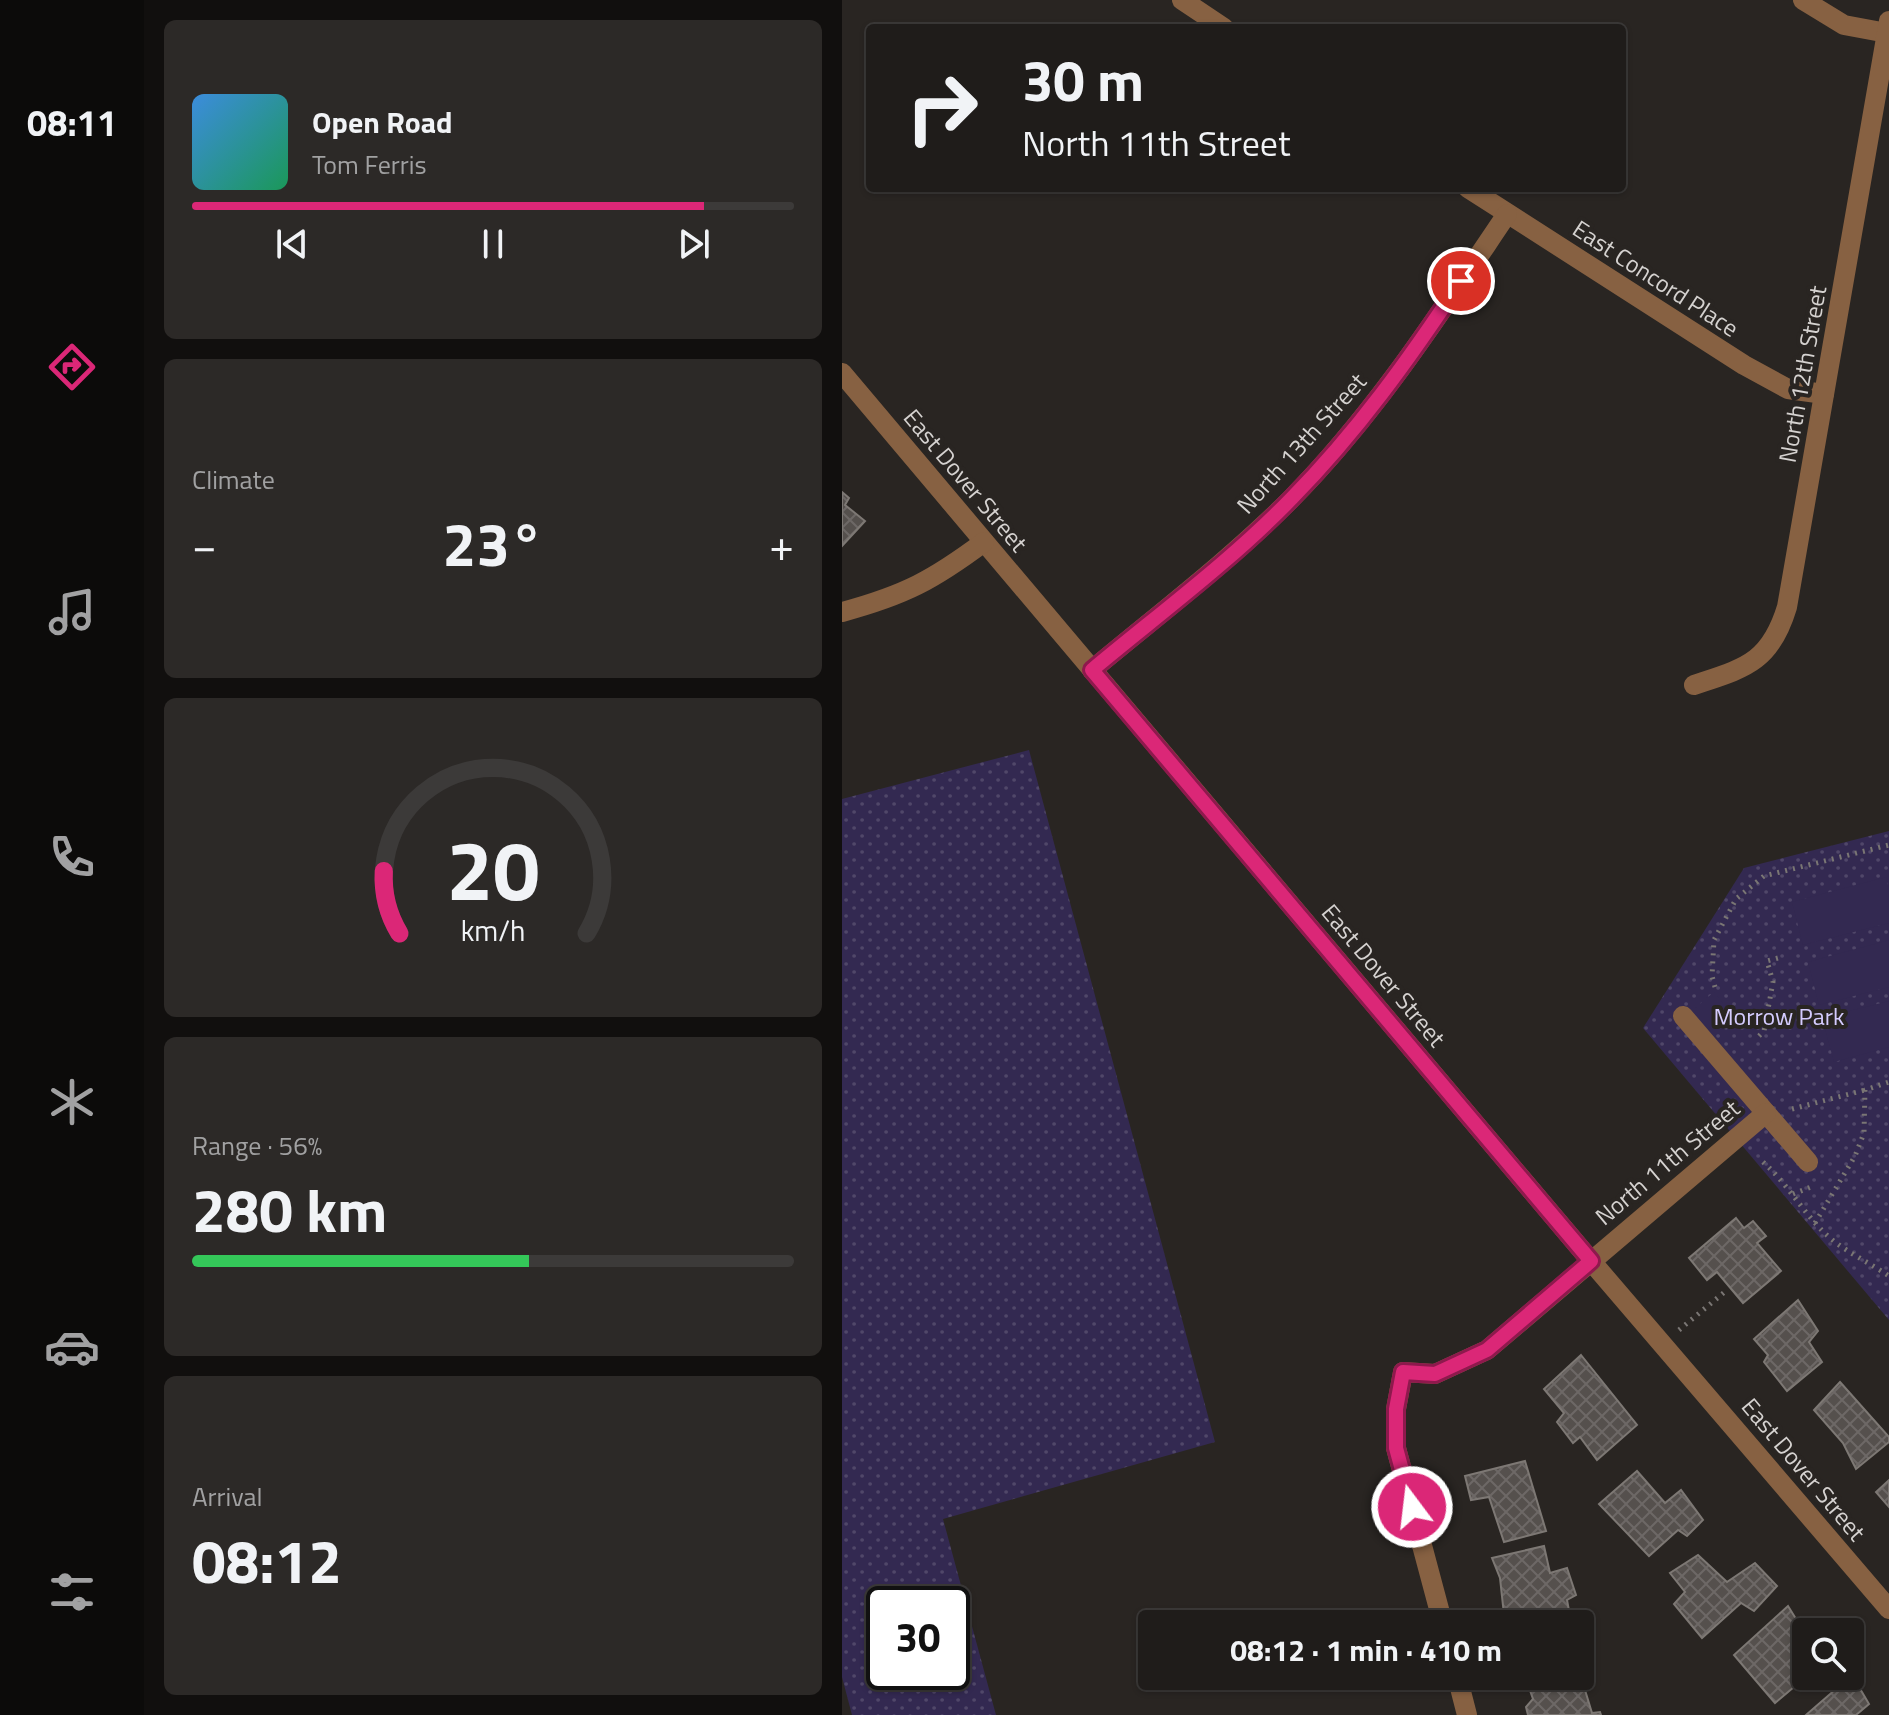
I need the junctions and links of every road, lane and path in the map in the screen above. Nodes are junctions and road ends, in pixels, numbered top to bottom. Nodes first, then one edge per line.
1 (1182, 0) edge
2 (1803, 0) edge
3 (1218, 24) edge
4 (1888, 27) edge
5 (1474, 192) edge
6 (1507, 214) junction
7 (842, 373) edge
8 (1824, 394) junction
9 (984, 542) junction
10 (842, 612) edge
11 (1092, 670) junction
12 (1694, 685) dead end
13 (1889, 845) edge
14 (1778, 958) dead end
15 (1715, 987) dead end
16 (1683, 1016) dead end
17 (1759, 1036) dead end
18 (1889, 1082) edge
19 (1865, 1090) junction
20 (1766, 1113) junction
21 (1763, 1162) dead end
22 (1808, 1162) dead end
23 (1815, 1223) junction
24 (1591, 1261) junction
25 (1889, 1276) edge
26 (1727, 1290) dead end
27 (1663, 1344) junction
28 (1889, 1609) edge
29 (1439, 1610) edge
30 (1461, 1690) edge
31 (1467, 1715) edge

1 - 3 street
2 - 4 street
4 - 8 street, North 12th Street
5 - 6 street, East Concord Place
6 - 8 street, East Concord Place
6 - 11 street, North 13th Street
7 - 9 street, East Dover Street
8 - 12 street, North 12th Street
9 - 10 street
9 - 11 street, East Dover Street
11 - 24 street, East Dover Street
13 - 15 path
14 - 17 path
16 - 20 street
18 - 19 path
19 - 20 path
19 - 23 path
20 - 22 street
20 - 24 street, North 11th Street
21 - 23 path
23 - 25 path
24 - 27 street, East Dover Street
24 - 29 street, North 11th Street
26 - 27 path
27 - 28 street, East Dover Street
30 - 31 street

